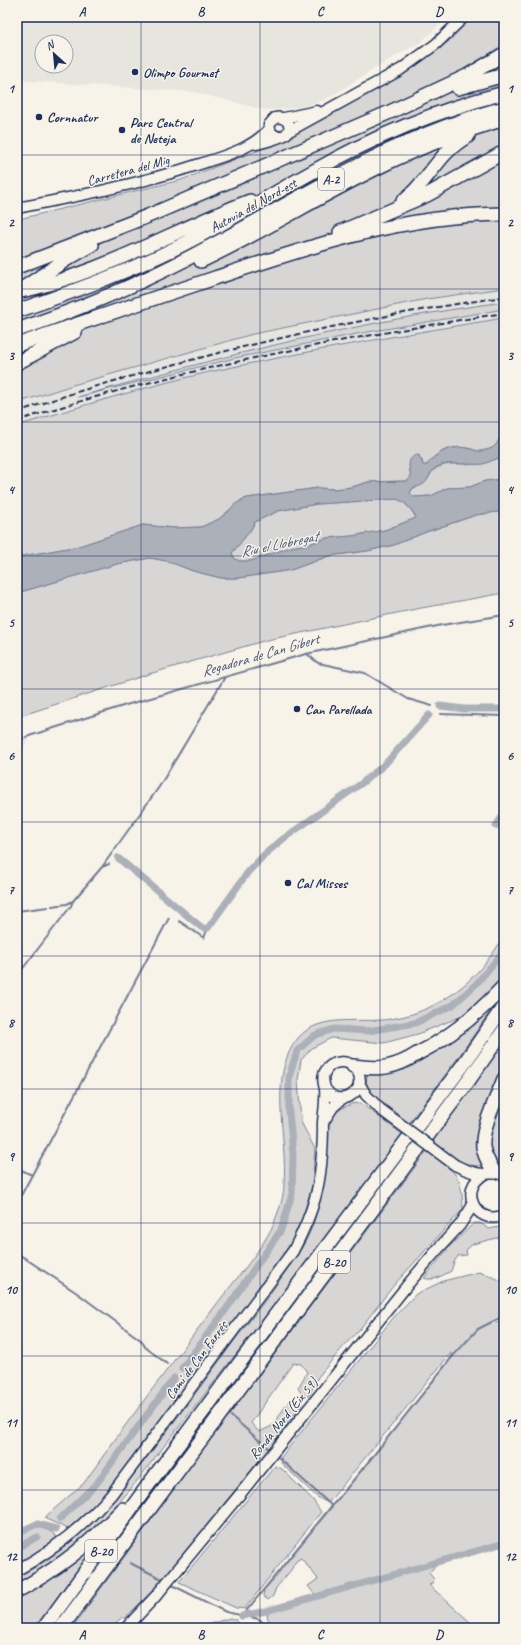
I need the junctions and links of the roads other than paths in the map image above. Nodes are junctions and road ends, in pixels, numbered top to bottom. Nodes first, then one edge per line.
1 (456, 17) edge
2 (464, 17) edge
3 (504, 54) edge
4 (504, 75) edge
5 (384, 77) junction
6 (504, 93) edge
7 (504, 108) edge
8 (325, 110) junction
9 (390, 112) junction
10 (284, 118) junction
11 (504, 120) edge
12 (269, 129) junction
13 (289, 131) junction
14 (278, 137) junction
15 (243, 148) junction
16 (504, 152) edge
17 (283, 188) junction
18 (17, 208) edge
19 (504, 214) edge
20 (367, 221) junction
21 (74, 249) junction
22 (296, 251) junction
23 (17, 267) edge
24 (17, 292) edge
25 (161, 296) junction
26 (82, 307) junction
27 (17, 311) edge
28 (17, 330) edge
29 (17, 345) edge
30 (17, 363) edge
31 (504, 986) edge
32 (504, 1006) edge
33 (504, 1030) edge
34 (353, 1066) junction
35 (504, 1079) edge
36 (359, 1083) junction
37 (325, 1088) junction
38 (346, 1098) junction
39 (380, 1109) junction
40 (323, 1122) junction
41 (455, 1165) junction
42 (498, 1173) edge
43 (471, 1191) junction
44 (473, 1205) junction
45 (484, 1215) junction
46 (504, 1215) edge
47 (460, 1225) junction
48 (157, 1473) junction
49 (17, 1570) edge
50 (17, 1591) edge
51 (44, 1628) edge
52 (61, 1628) edge
53 (126, 1628) edge

1 - 5 street
2 - 5 street
3 - 9 highway
4 - 9 highway
5 - 8 street
6 - 17 highway, Autovia del Nord-est / A-2
7 - 26 highway, Autovia del Nord-est / A-2
8 - 10 street
8 - 13 street
9 - 21 highway
10 - 12 street
10 - 13 street
11 - 20 highway
11 - 26 highway
12 - 14 street
12 - 15 street, Carretera del Mig
13 - 14 street
14 - 15 street, Carretera del Mig
15 - 18 street, Carretera del Mig
16 - 20 highway
17 - 24 highway
17 - 27 highway, Autovia del Nord-est / A-2
19 - 22 highway
20 - 22 highway
21 - 23 highway
21 - 24 highway
22 - 25 highway
25 - 29 highway
25 - 30 highway
26 - 28 highway, Autovia del Nord-est / A-2
31 - 34 highway
32 - 48 highway, B-20
33 - 52 highway, B-20
34 - 36 street
34 - 37 street
35 - 42 highway
36 - 38 street
36 - 39 street
37 - 38 street
37 - 40 street, Camí de Can Farrés
38 - 39 street
38 - 40 street
39 - 41 street, bridge
40 - 49 street, Camí de Can Farrés
41 - 42 street
41 - 43 street
42 - 43 street
43 - 44 street
44 - 45 street
44 - 47 street, Ronda Nord (Eix 59)
45 - 46 street
45 - 47 street
47 - 53 street, Ronda Nord (Eix 59)
48 - 50 highway
48 - 51 highway, B-20

